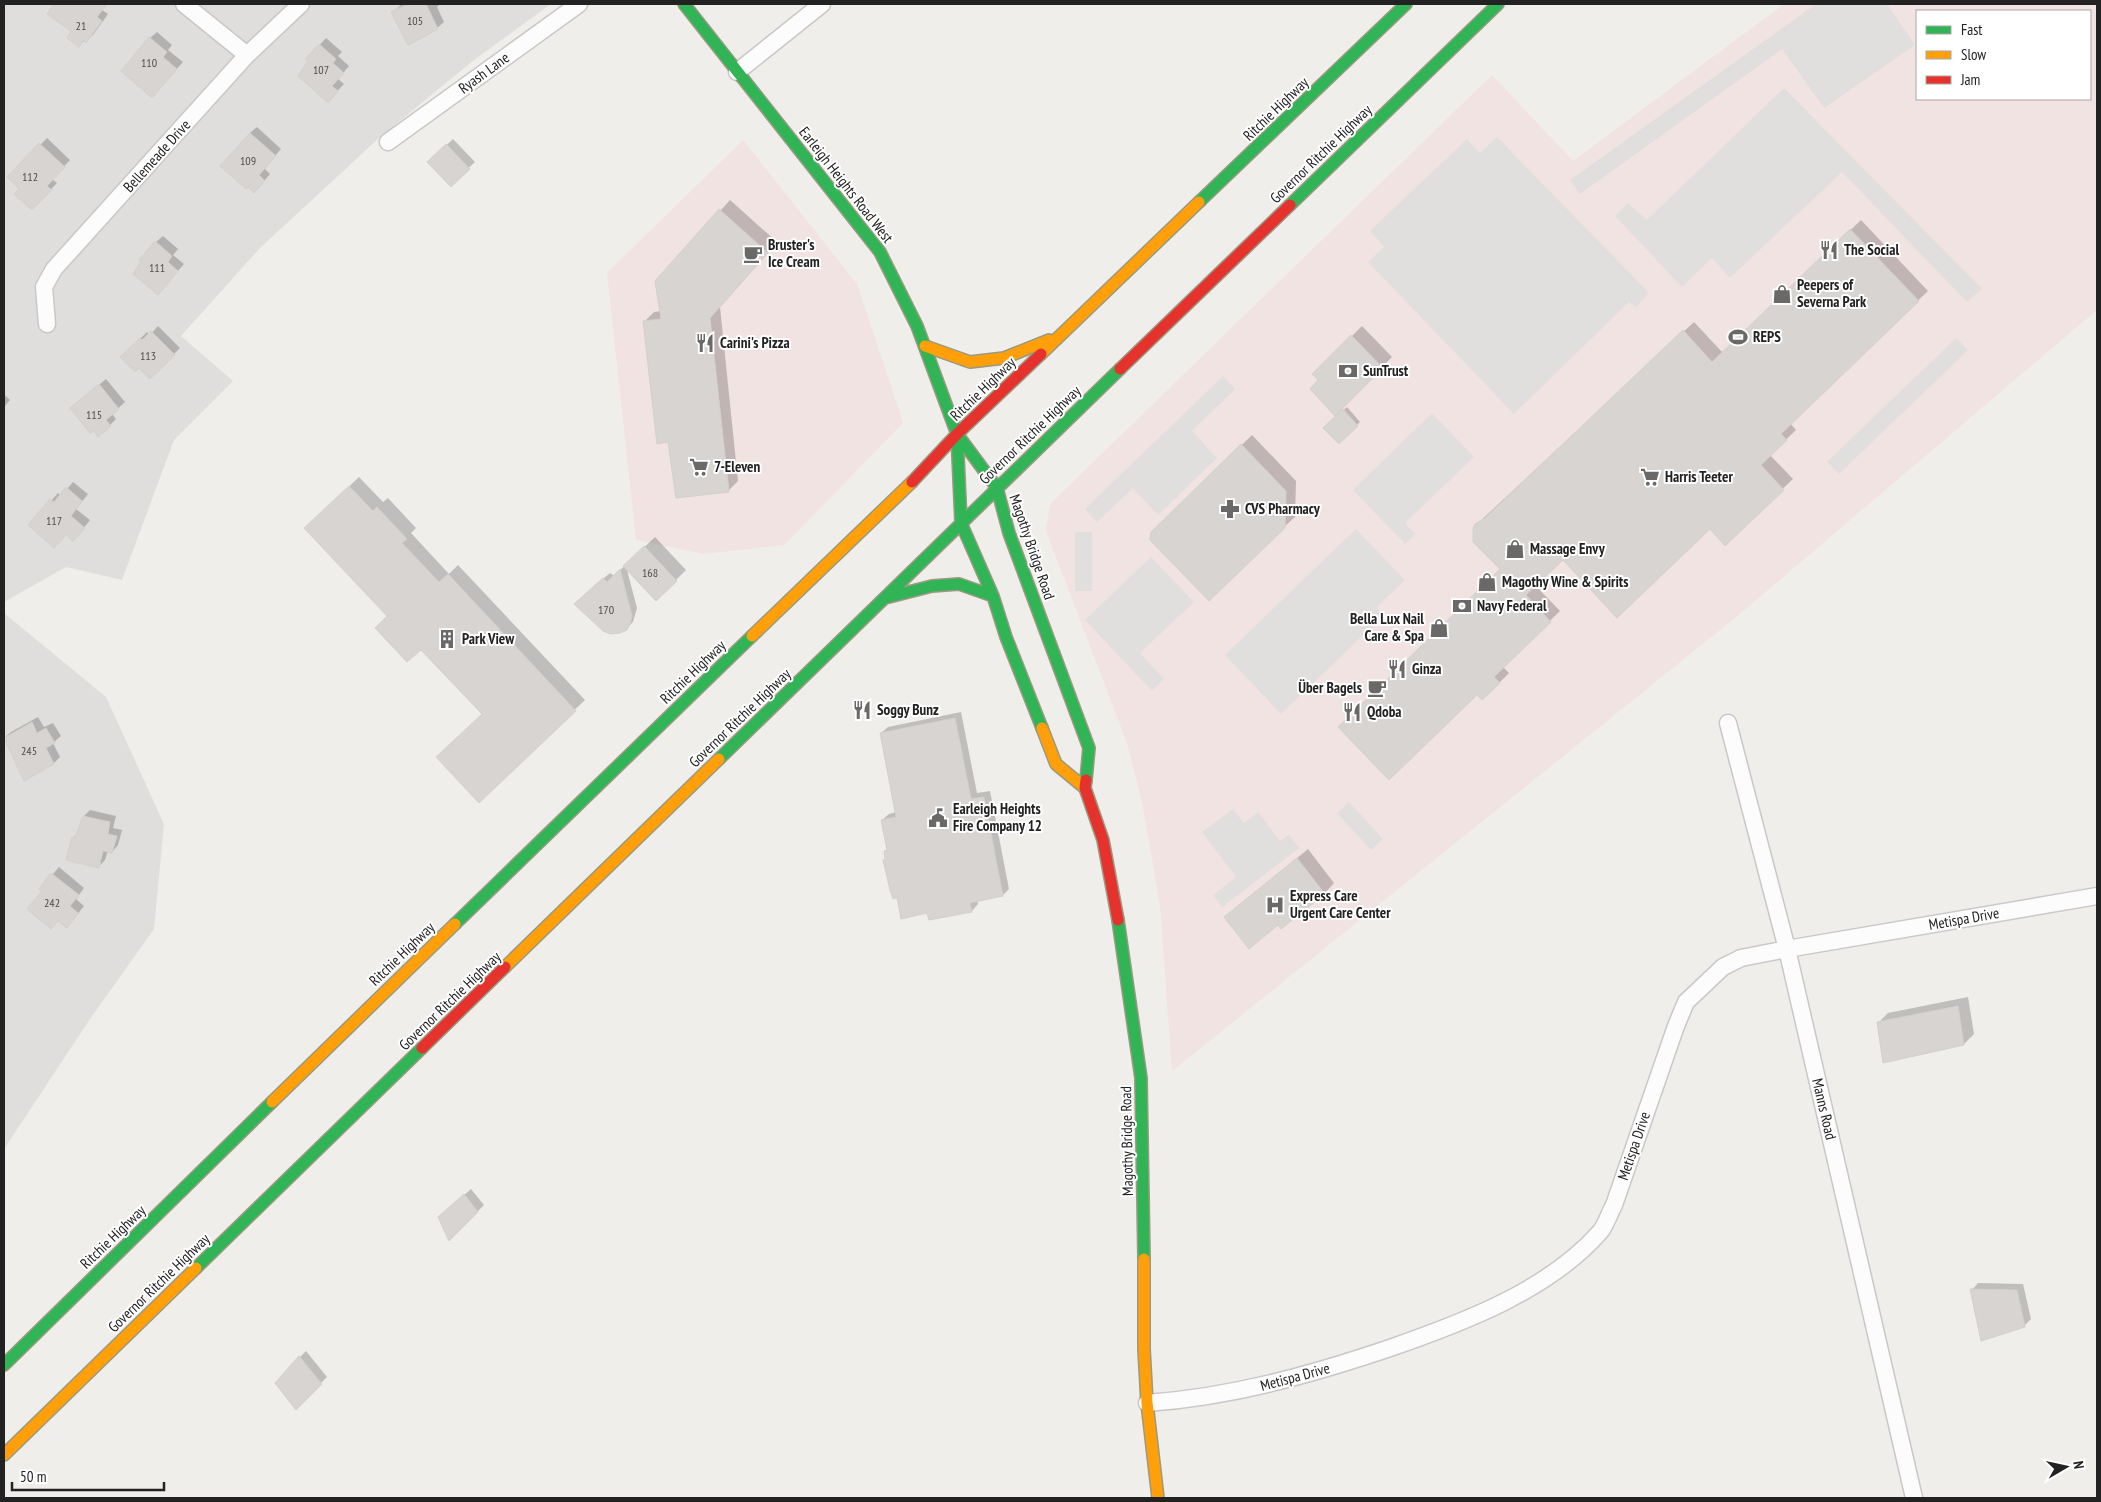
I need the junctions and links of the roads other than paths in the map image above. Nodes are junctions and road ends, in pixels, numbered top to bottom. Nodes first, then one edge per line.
1 (184, 4) edge
2 (301, 4) edge
3 (579, 4) edge
4 (684, 4) edge
5 (822, 4) edge
6 (1406, 4) edge
7 (1498, 4) edge
8 (247, 55) junction
9 (737, 72) junction
10 (388, 142) dead end
11 (46, 324) dead end
12 (1062, 335) junction
13 (925, 346) junction
14 (957, 434) junction
15 (996, 488) junction
16 (961, 523) junction
17 (992, 596) junction
18 (884, 599) junction
19 (1728, 722) dead end
20 (1085, 788) junction
21 (2097, 896) edge
22 (1788, 949) junction
23 (4, 1365) edge
24 (1147, 1403) junction
25 (4, 1455) edge
26 (1158, 1498) edge
27 (1914, 1498) edge

1 - 8 street
2 - 8 street, Bellemeade Drive
3 - 10 street, Ryash Lane
4 - 9 main road, Earleigh Heights Road West
5 - 9 street
6 - 12 main road, Ritchie Highway
7 - 15 main road, Governor Ritchie Highway
8 - 11 street, Bellemeade Drive
9 - 13 main road, Earleigh Heights Road West
12 - 13 main road
12 - 14 main road, Ritchie Highway
13 - 14 main road, Earleigh Heights Road West
14 - 15 main road, Magothy Bridge Road
14 - 16 main road
14 - 23 main road, Ritchie Highway
15 - 16 main road, Governor Ritchie Highway
15 - 20 main road, Magothy Bridge Road
16 - 17 main road
16 - 18 main road, Governor Ritchie Highway
17 - 18 main road
17 - 20 main road
18 - 25 main road, Governor Ritchie Highway
19 - 22 street, Manns Road
20 - 24 main road, Magothy Bridge Road
21 - 22 street, Metispa Drive
22 - 24 street, Metispa Drive
22 - 27 street, Manns Road
24 - 26 main road, Magothy Bridge Road

